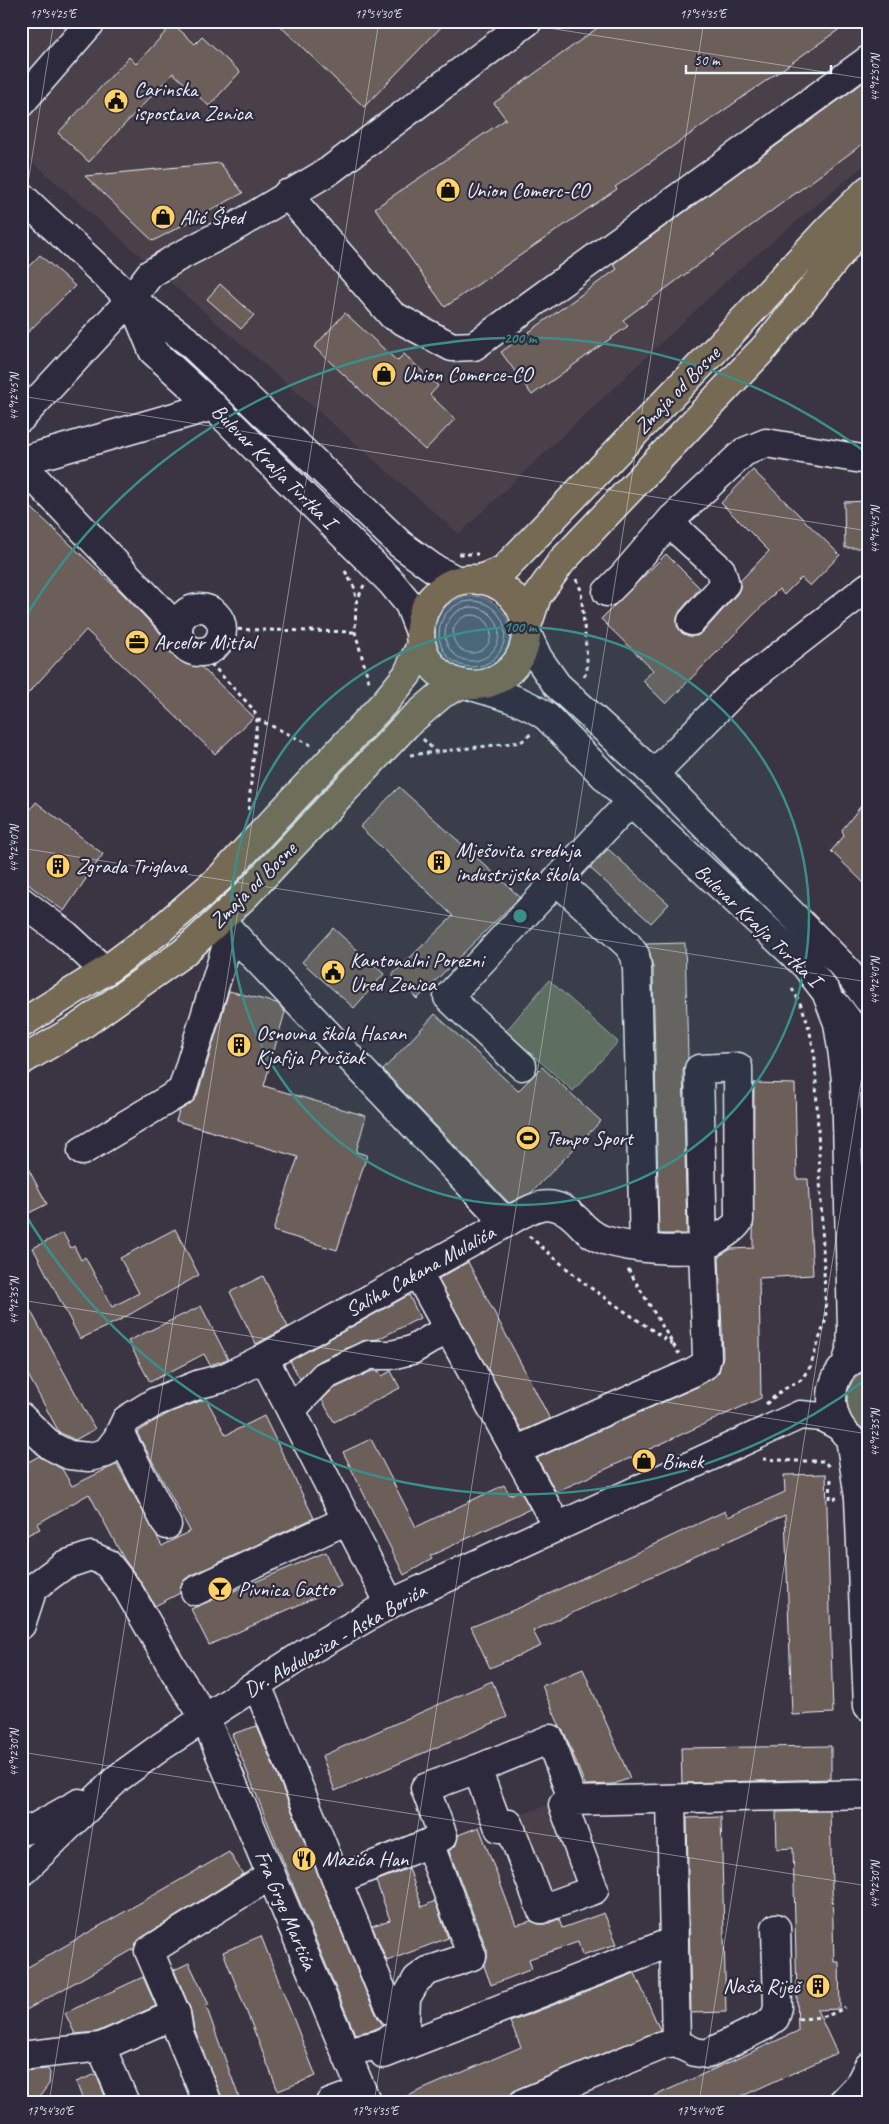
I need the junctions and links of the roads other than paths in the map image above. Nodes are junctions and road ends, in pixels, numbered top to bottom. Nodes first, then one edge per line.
1 (92, 21) edge
2 (528, 21) edge
3 (868, 60) edge
4 (21, 103) edge
5 (868, 190) edge
6 (287, 194) junction
7 (21, 196) edge
8 (868, 219) edge
9 (131, 299) junction
10 (213, 406) junction
11 (21, 418) edge
12 (868, 460) edge
13 (21, 462) edge
14 (672, 519) junction
15 (468, 581) junction
16 (868, 587) edge
17 (607, 592) dead end
18 (692, 621) dead end
19 (178, 629) junction
20 (526, 631) junction
21 (420, 639) junction
22 (465, 685) junction
23 (654, 774) junction
24 (630, 802) junction
25 (556, 880) junction
26 (21, 901) edge
27 (226, 926) junction
28 (105, 971) junction
29 (826, 992) junction
30 (868, 999) edge
31 (21, 1024) edge
32 (868, 1047) edge
33 (21, 1060) edge
34 (522, 1066) dead end
35 (857, 1073) edge
36 (82, 1151) dead end
37 (858, 1173) edge
38 (508, 1222) junction
39 (644, 1247) junction
40 (703, 1248) junction
41 (417, 1272) junction
42 (448, 1329) junction
43 (264, 1358) junction
44 (851, 1365) edge
45 (291, 1410) junction
46 (27, 1433) edge
47 (120, 1434) junction
48 (852, 1437) edge
49 (740, 1441) junction
50 (515, 1451) junction
51 (347, 1520) junction
52 (168, 1525) dead end
53 (557, 1526) junction
54 (195, 1592) dead end
55 (866, 1601) edge
56 (390, 1604) junction
57 (21, 1625) edge
58 (257, 1685) junction
59 (868, 1706) edge
60 (205, 1718) junction
61 (477, 1768) junction
62 (118, 1778) junction
63 (868, 1794) edge
64 (670, 1799) junction
65 (573, 1801) junction
66 (21, 1831) edge
67 (429, 1843) junction
68 (21, 1873) edge
69 (272, 1875) junction
70 (337, 1880) junction
71 (776, 1928) dead end
72 (674, 1941) junction
73 (176, 2014) junction
74 (405, 2024) junction
75 (676, 2043) junction
76 (101, 2048) junction
77 (21, 2056) edge
78 (868, 2067) edge
79 (357, 2078) edge
80 (125, 2103) edge
81 (208, 2103) edge
82 (330, 2103) edge
83 (523, 2103) edge
84 (842, 2103) edge

1 - 4 street
2 - 6 street
3 - 6 street
5 - 15 main road, Zmaja od Bosne
6 - 9 street
7 - 9 street, Bulevar Kralja Tvrtka I
8 - 20 main road, Zmaja od Bosne
9 - 10 street, Bulevar Kralja Tvrtka I
9 - 11 street
9 - 15 street, Bulevar Kralja Tvrtka I
10 - 13 street
10 - 21 street, Bulevar Kralja Tvrtka I
12 - 14 street
13 - 19 street
14 - 17 street
14 - 18 street
15 - 20 main road
15 - 21 main road, Zmaja od Bosne
16 - 23 street
19 - 19 street
20 - 22 main road, Zmaja od Bosne
20 - 23 street, Bulevar Kralja Tvrtka I
21 - 22 main road
21 - 28 main road, Zmaja od Bosne
22 - 24 street, Bulevar Kralja Tvrtka I
22 - 27 main road, Zmaja od Bosne
23 - 30 street, Bulevar Kralja Tvrtka I
24 - 25 street
24 - 29 street, Bulevar Kralja Tvrtka I
25 - 34 street
25 - 39 street
26 - 28 street
27 - 33 main road, Zmaja od Bosne
27 - 36 street
27 - 38 street, Saliha Cakana Mulalića
28 - 31 main road, Zmaja od Bosne
29 - 32 street
29 - 35 street, Bulevar Kralja Tvrtka I
35 - 37 street, Bulevar Kralja Tvrtka I
37 - 44 street, Bulevar Kralja Tvrtka I
38 - 39 street
38 - 41 street, Saliha Cakana Mulalića
39 - 40 street
40 - 40 street
40 - 50 street
41 - 42 street
41 - 43 street, Saliha Cakana Mulalića
42 - 45 street
42 - 50 street
43 - 45 street
43 - 47 street, Saliha Cakana Mulalića
44 - 48 street, Bulevar Kralja Tvrtka I
44 - 49 street, Dr. Abdulaziza - Aska Borića
45 - 51 street
46 - 47 street, Saliha Cakana Mulalića
47 - 52 street
48 - 49 street, Dr. Abdulaziza - Aska Borića
48 - 55 street, Bulevar Kralja Tvrtka I
49 - 53 street, Dr. Abdulaziza - Aska Borića
50 - 53 street
51 - 54 street
51 - 56 street
53 - 56 street, Dr. Abdulaziza - Aska Borića
55 - 59 street, Bulevar Kralja Tvrtka I
56 - 58 street, Dr. Abdulaziza - Aska Borića
57 - 60 street, Fra Grge Martića
58 - 60 street, Dr. Abdulaziza - Aska Borića
58 - 70 street
60 - 62 street, Dr. Abdulaziza - Aska Borića
60 - 69 street, Fra Grge Martića
61 - 65 street
61 - 65 street
61 - 67 street
62 - 66 street
62 - 68 street, Dr. Abdulaziza - Aska Borića
63 - 64 street
64 - 65 street
64 - 72 street
67 - 70 street
67 - 74 street
69 - 73 street
69 - 79 street, Fra Grge Martića
70 - 74 street
71 - 75 street
72 - 75 street
72 - 79 street
73 - 76 street
73 - 81 street
74 - 79 street
75 - 83 street
76 - 77 street
76 - 80 street
78 - 84 street
79 - 82 street

